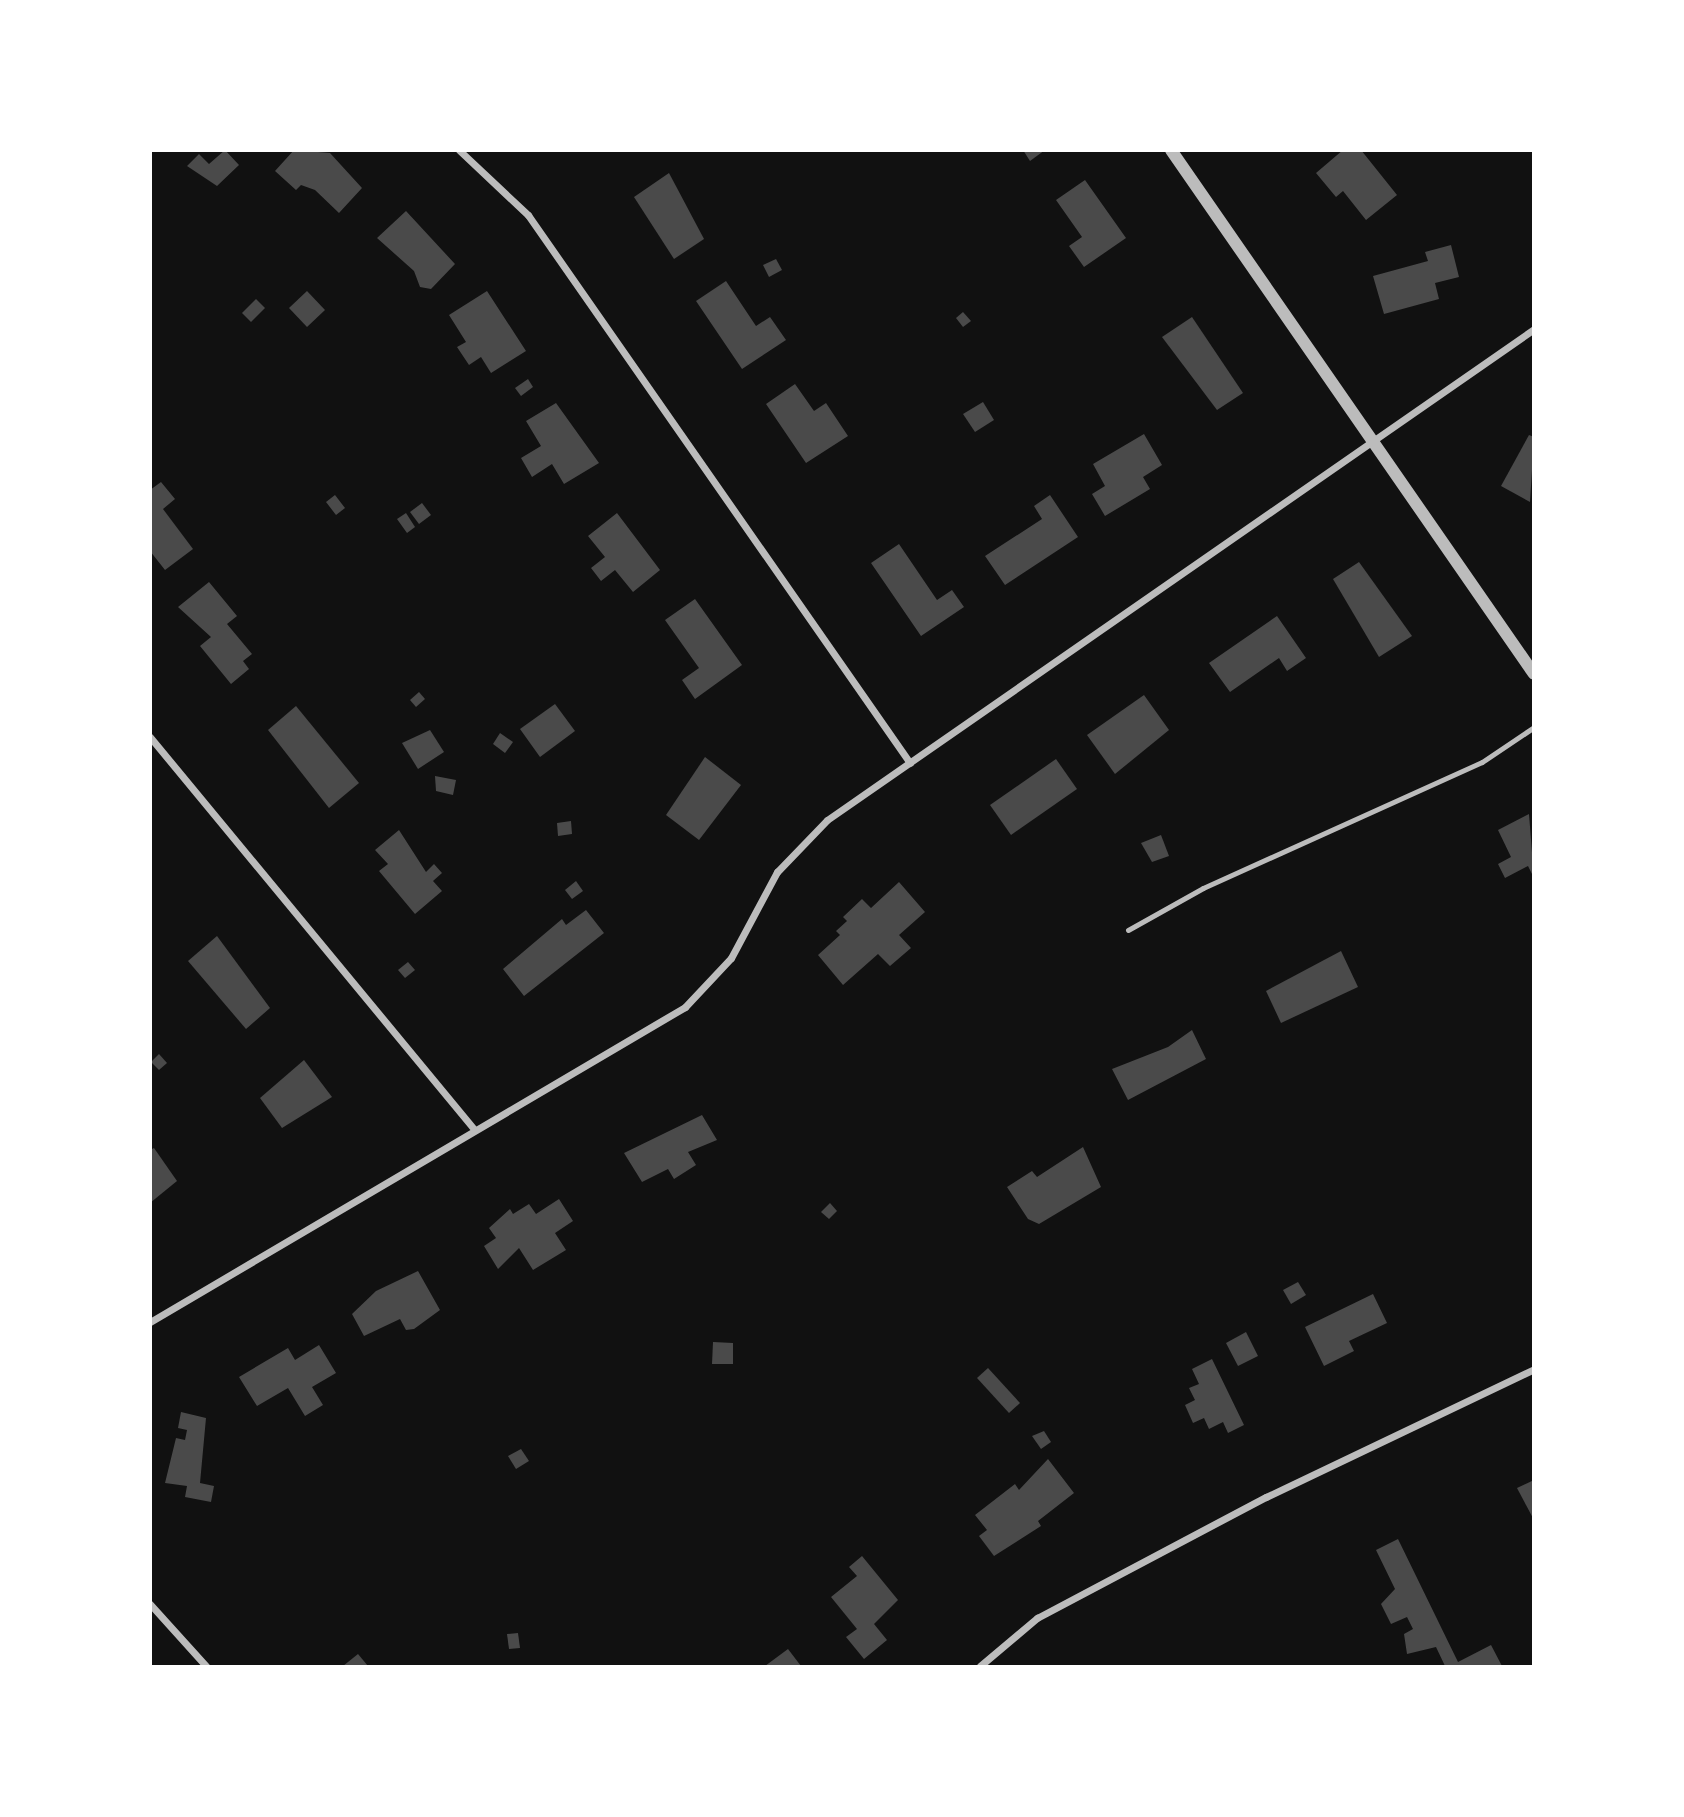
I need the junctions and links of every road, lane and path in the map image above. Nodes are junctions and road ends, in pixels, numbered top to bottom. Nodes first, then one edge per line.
1 (459, 150) edge
2 (1171, 150) edge
3 (1534, 329) edge
4 (1373, 442) junction
5 (1534, 674) edge
6 (1534, 727) edge
7 (150, 737) edge
8 (910, 763) junction
9 (1128, 930) dead end
10 (474, 1129) junction
11 (150, 1322) edge
12 (1534, 1369) edge
13 (150, 1604) edge
14 (206, 1667) edge
15 (980, 1667) edge

1 - 8 street
2 - 4 street
3 - 4 street
4 - 5 street
4 - 8 street
6 - 9 lane
7 - 10 street
8 - 10 street
10 - 11 street
12 - 15 street
13 - 14 street

